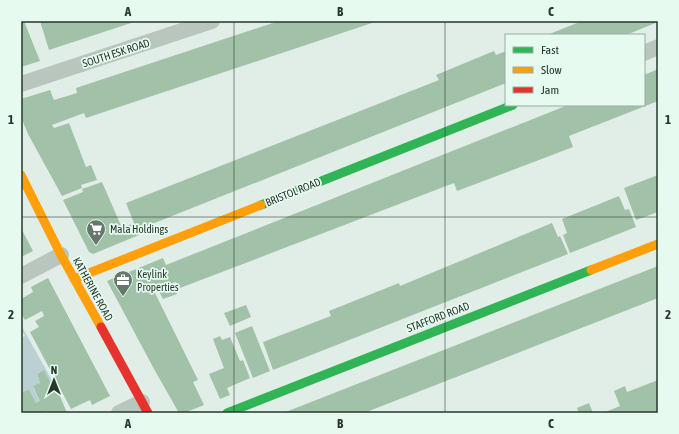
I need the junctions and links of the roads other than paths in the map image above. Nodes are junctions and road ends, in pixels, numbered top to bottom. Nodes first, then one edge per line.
1 (212, 21) edge
2 (658, 47) edge
3 (645, 53) edge
4 (21, 84) edge
5 (510, 106) edge
6 (21, 175) edge
7 (658, 244) edge
8 (61, 255) junction
9 (21, 276) edge
10 (74, 279) junction
11 (145, 407) edge
12 (119, 413) edge
13 (227, 413) edge

1 - 4 street, SOUTH ESK ROAD
2 - 3 street
5 - 10 street, BRISTOL ROAD
6 - 8 street, KATHERINE ROAD
7 - 13 street, STAFFORD ROAD
8 - 9 street
8 - 10 street, KATHERINE ROAD
10 - 11 street, KATHERINE ROAD
11 - 12 street

